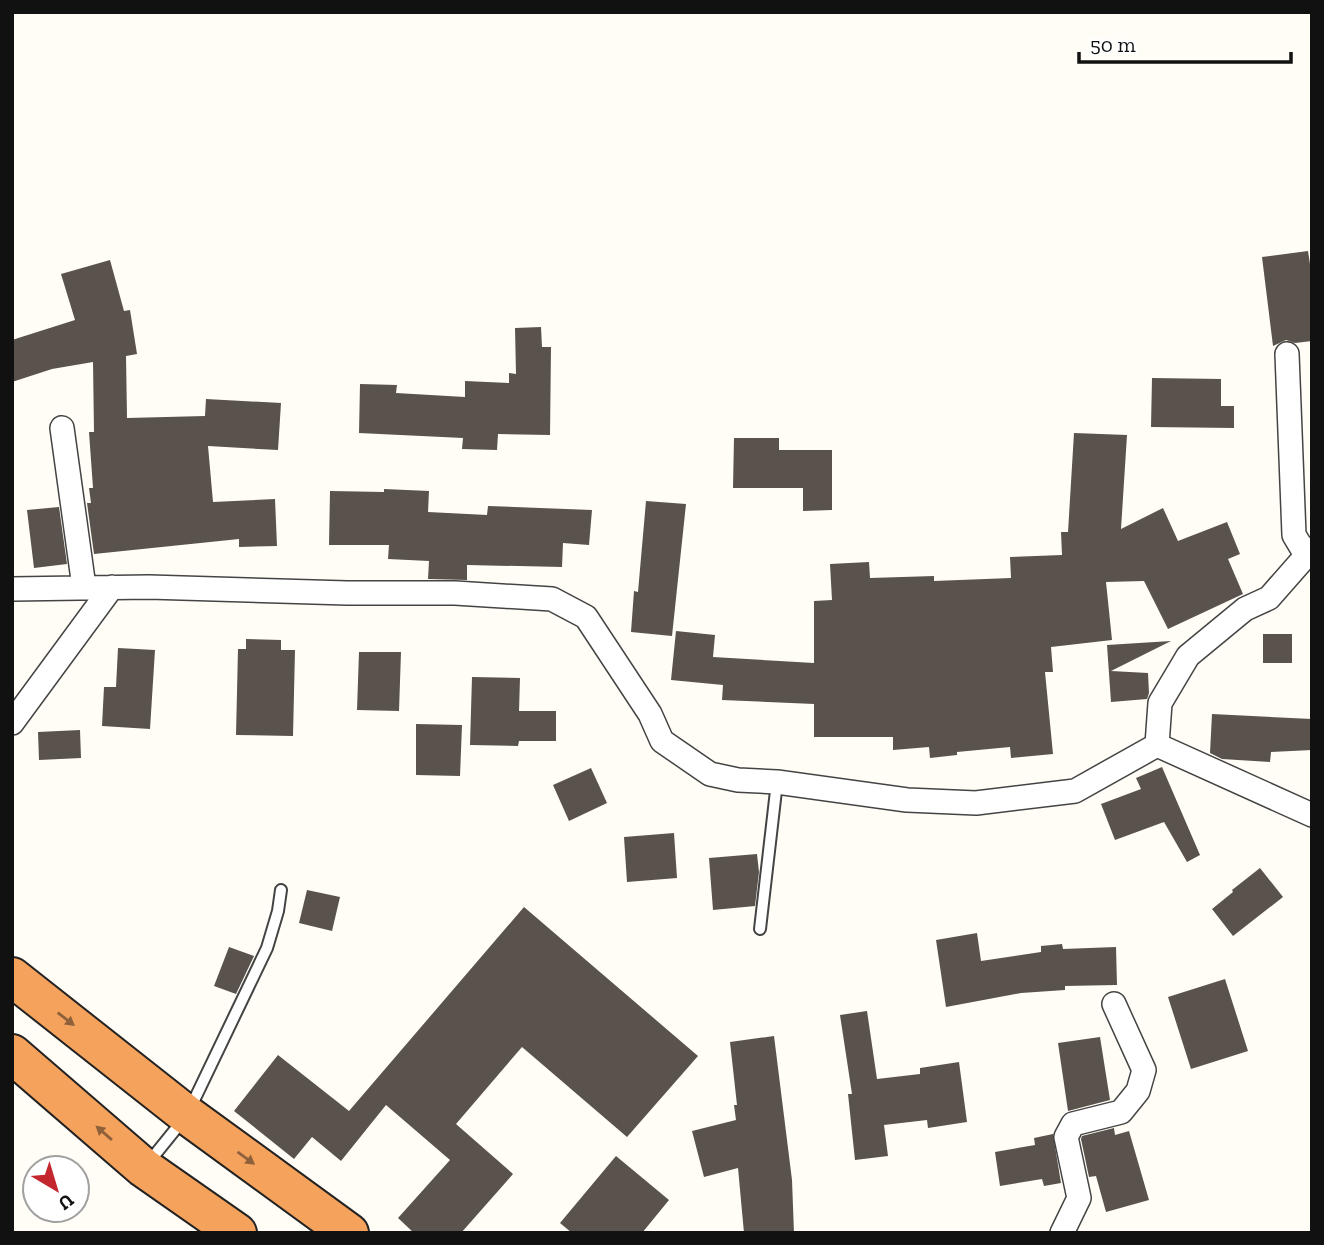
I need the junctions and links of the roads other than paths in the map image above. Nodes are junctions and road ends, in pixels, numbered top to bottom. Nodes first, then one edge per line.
1 (1287, 354) dead end
2 (62, 428) dead end
3 (1309, 552) edge
4 (84, 587) junction
5 (113, 587) junction
6 (12, 589) edge
7 (12, 723) edge
8 (1157, 744) junction
9 (777, 782) junction
10 (1312, 815) edge
11 (281, 890) dead end
12 (760, 929) dead end
13 (12, 977) edge
14 (1114, 1004) dead end
15 (12, 1054) edge
16 (187, 1115) junction
17 (144, 1168) junction
18 (237, 1233) edge
19 (349, 1233) edge
20 (1062, 1233) edge

1 - 3 street
2 - 4 street
3 - 8 street
4 - 5 street
4 - 6 street
5 - 7 street
5 - 9 street
8 - 9 street
8 - 10 street
9 - 12 lane
11 - 16 lane
13 -> 16 highway
14 - 20 street
17 -> 15 highway
16 - 17 lane
16 -> 19 highway
17 - 18 highway

